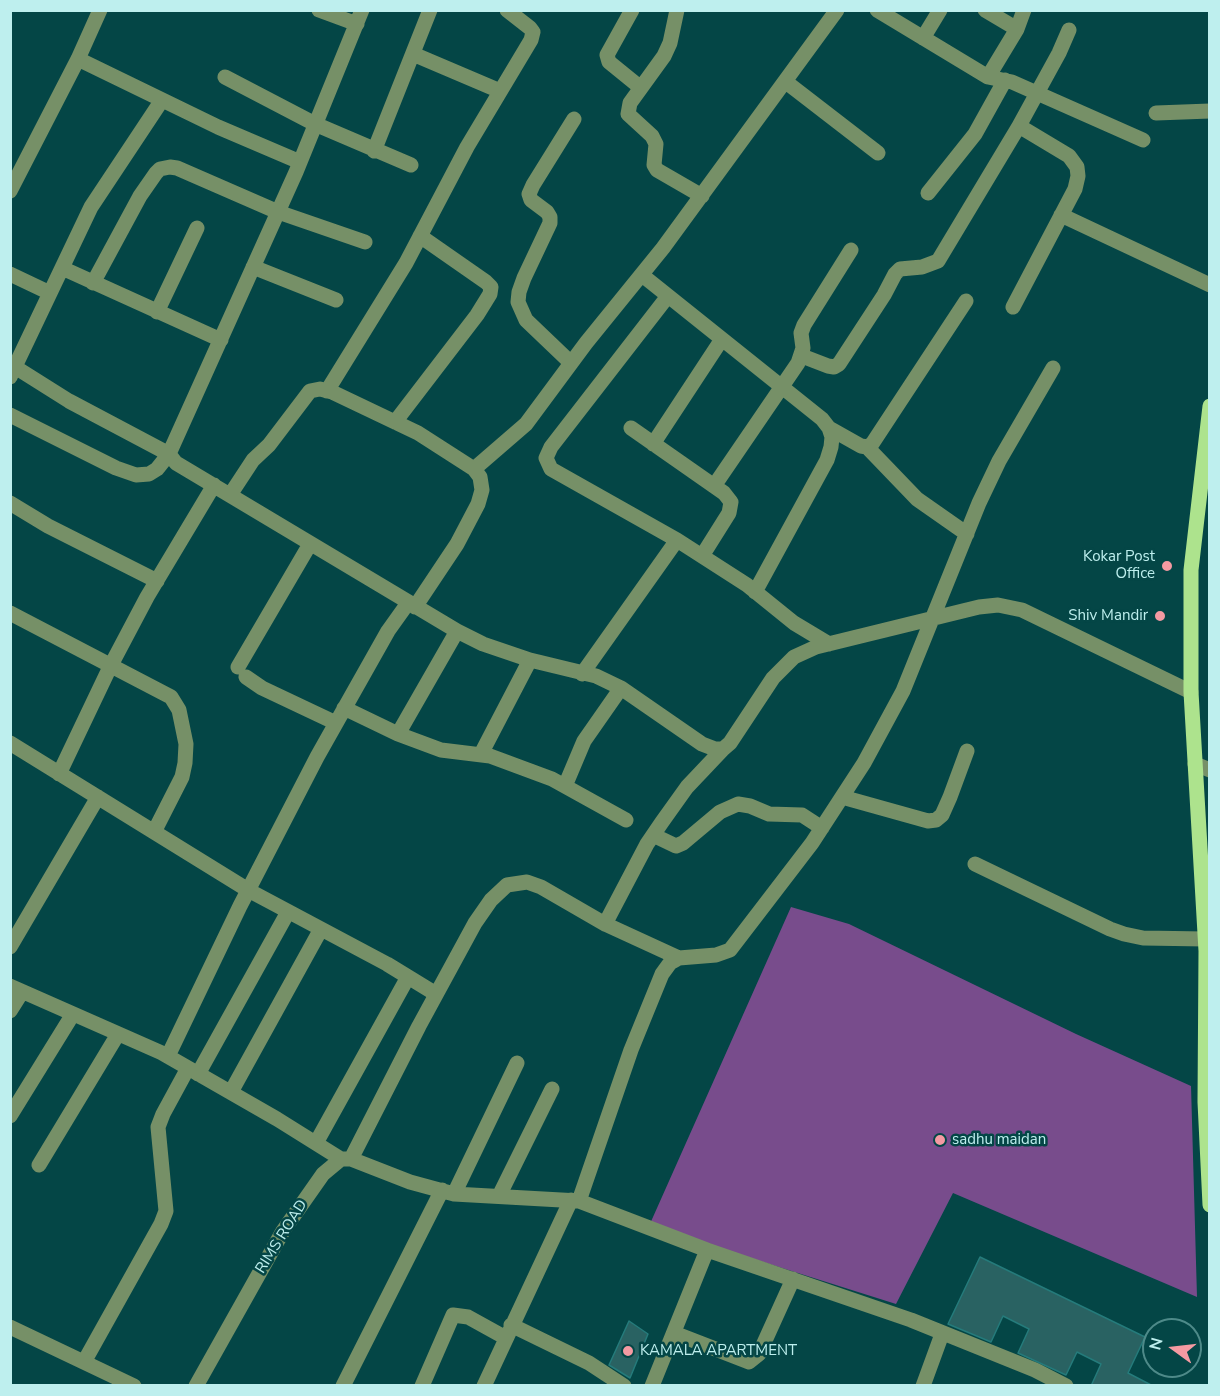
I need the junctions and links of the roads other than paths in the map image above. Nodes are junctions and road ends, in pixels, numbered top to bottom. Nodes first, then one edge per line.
1 (100, 10) edge
2 (319, 10) edge
3 (430, 10) edge
4 (507, 10) edge
5 (632, 10) edge
6 (677, 10) edge
7 (877, 10) edge
8 (940, 10) edge
9 (985, 10) edge
10 (1024, 10) edge
11 (830, 13) edge
12 (359, 17) edge
13 (1017, 29) junction
14 (1069, 30) dead end
15 (923, 38) junction
16 (412, 54) junction
17 (78, 59) junction
18 (225, 77) dead end
19 (988, 77) junction
20 (1005, 80) junction
21 (786, 82) junction
22 (641, 88) junction
23 (500, 92) junction
24 (1037, 92) junction
25 (162, 100) junction
26 (1209, 111) edge
27 (1156, 113) dead end
28 (574, 119) dead end
29 (315, 124) junction
30 (1019, 126) junction
31 (1143, 140) dead end
32 (374, 151) junction
33 (878, 153) dead end
34 (300, 162) junction
35 (411, 165) dead end
36 (10, 191) edge
37 (928, 193) dead end
38 (702, 196) junction
39 (278, 212) junction
40 (1061, 215) junction
41 (197, 228) dead end
42 (420, 236) junction
43 (365, 242) dead end
44 (851, 250) dead end
45 (253, 267) junction
46 (62, 268) junction
47 (10, 274) edge
48 (642, 275) junction
49 (93, 283) junction
50 (1209, 285) edge
51 (50, 293) junction
52 (668, 296) junction
53 (336, 300) dead end
54 (966, 301) dead end
55 (1013, 307) dead end
56 (157, 312) junction
57 (722, 339) junction
58 (221, 340) junction
59 (802, 356) junction
60 (571, 363) junction
61 (1053, 368) dead end
62 (13, 372) edge
63 (783, 388) junction
64 (327, 391) junction
65 (1209, 405) edge
66 (10, 416) edge
67 (395, 422) junction
68 (631, 428) dead end
69 (829, 428) junction
70 (653, 444) junction
71 (867, 447) junction
72 (169, 454) junction
73 (474, 469) junction
74 (214, 485) junction
75 (714, 486) junction
76 (230, 495) junction
77 (10, 503) edge
78 (967, 534) junction
79 (677, 540) junction
80 (310, 544) junction
81 (702, 556) junction
82 (157, 581) junction
83 (755, 592) junction
84 (412, 605) junction
85 (10, 613) edge
86 (932, 618) junction
87 (457, 631) junction
88 (829, 644) junction
89 (530, 660) junction
90 (110, 667) junction
91 (582, 674) junction
92 (621, 688) junction
93 (1191, 692) junction
94 (344, 708) junction
95 (336, 723) junction
96 (398, 734) junction
97 (10, 743) edge
98 (723, 749) junction
99 (967, 751) dead end
100 (481, 754) junction
101 (1195, 764) junction
102 (1209, 770) edge
103 (59, 774) junction
104 (565, 786) junction
105 (98, 797) junction
106 (842, 798) junction
107 (626, 820) dead end
108 (822, 828) junction
109 (154, 831) junction
110 (653, 836) junction
111 (975, 864) dead end
112 (248, 890) junction
113 (288, 912) junction
114 (605, 924) junction
115 (321, 929) junction
116 (10, 947) edge
117 (1207, 947) edge
118 (679, 958) junction
119 (408, 977) junction
120 (16, 989) edge
121 (436, 994) junction
122 (10, 1011) edge
123 (73, 1014) junction
124 (118, 1034) junction
125 (168, 1056) junction
126 (517, 1063) dead end
127 (193, 1071) junction
128 (552, 1089) dead end
129 (231, 1092) junction
130 (1207, 1103) edge
131 (10, 1116) edge
132 (315, 1143) junction
133 (346, 1159) junction
134 (39, 1165) dead end
135 (448, 1192) junction
136 (499, 1196) junction
137 (575, 1200) junction
138 (1209, 1205) edge
139 (707, 1250) junction
140 (793, 1279) junction
141 (10, 1327) edge
142 (508, 1331) junction
143 (674, 1333) junction
144 (942, 1334) junction
145 (84, 1362) junction
146 (134, 1386) edge
147 (196, 1386) edge
148 (343, 1386) edge
149 (422, 1386) edge
150 (484, 1386) edge
151 (624, 1386) edge
152 (652, 1386) edge
153 (922, 1386) edge
154 (1066, 1386) edge

1 - 17 street
2 - 12 street
3 - 16 street
4 - 23 street
5 - 22 street
6 - 22 street
7 - 15 street
8 - 15 street
9 - 13 street
10 - 13 street
11 - 21 street
12 - 29 street
13 - 19 street
14 - 24 street
15 - 19 street
16 - 23 street
16 - 32 street
17 - 25 street
17 - 36 street
18 - 29 street
19 - 20 street
20 - 24 street
20 - 37 street
21 - 33 street
21 - 38 street
22 - 38 street
23 - 42 street
24 - 30 street
24 - 31 street
25 - 34 street
25 - 46 street
26 - 27 street
28 - 60 street
29 - 32 street
29 - 34 street
30 - 40 street
30 - 59 street
32 - 35 street
34 - 39 street
38 - 48 street
39 - 43 street
39 - 45 street
39 - 49 street
40 - 50 street
40 - 55 street
41 - 56 street
42 - 64 street
42 - 67 street
44 - 59 street
45 - 53 street
45 - 58 street
46 - 49 street
46 - 51 street
47 - 51 street
48 - 52 street
48 - 60 street
49 - 56 street
51 - 62 street
52 - 57 street
52 - 79 street
54 - 71 street
56 - 58 street
57 - 63 street
57 - 70 street
58 - 72 street
59 - 63 street
60 - 73 street
61 - 78 street
62 - 72 street
63 - 69 street
63 - 75 street
64 - 67 street
64 - 76 street
65 - 93 main road
66 - 72 street
67 - 73 street
68 - 70 street
69 - 71 street
69 - 83 street
70 - 75 street
71 - 78 street
72 - 74 street
73 - 84 street
74 - 76 street
74 - 82 street
75 - 81 street
76 - 80 street
77 - 82 street
78 - 86 street
79 - 81 street
79 - 91 street
80 - 84 street
80 - 95 street
81 - 83 street
82 - 90 street
83 - 88 street
84 - 87 street
84 - 94 street
85 - 90 street
86 - 88 street
86 - 93 street
86 - 106 street
87 - 89 street
87 - 96 street
88 - 98 street
89 - 91 street
89 - 100 street
90 - 103 street
90 - 109 street
91 - 92 street
92 - 98 street
92 - 104 street
93 - 101 main road
94 - 95 street
94 - 96 street
95 - 112 street
96 - 100 street
97 - 103 street
98 - 110 street
99 - 106 street
100 - 104 street
101 - 102 street
101 - 117 main road
103 - 105 street
104 - 107 street
105 - 109 street
105 - 116 street
106 - 108 street
108 - 110 street
108 - 118 street
109 - 112 street
110 - 114 street
111 - 117 street
112 - 113 street
112 - 125 street
113 - 115 street
113 - 127 street
114 - 118 street
114 - 121 street, RIMS ROAD
115 - 119 street
115 - 129 street
117 - 130 main road
118 - 137 street
119 - 121 street
119 - 132 street
120 - 122 street
120 - 123 street
121 - 133 street, RIMS ROAD
123 - 124 street
123 - 131 street
124 - 125 street
124 - 134 street
125 - 127 street
126 - 135 street
127 - 129 street
127 - 145 street
128 - 136 street
129 - 132 street
130 - 138 main road
132 - 133 street
133 - 135 street
133 - 147 street, RIMS ROAD
135 - 136 street
135 - 148 street
136 - 137 street
137 - 139 street
137 - 142 street
139 - 140 street
139 - 143 street
140 - 143 street
140 - 144 street
141 - 145 street
142 - 149 street
142 - 150 street
142 - 151 street
143 - 152 street
144 - 153 street
144 - 154 street
145 - 146 street

